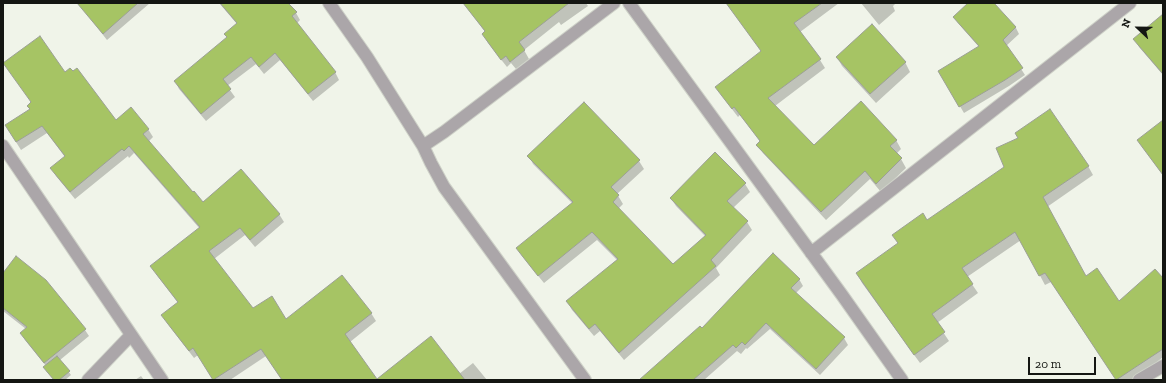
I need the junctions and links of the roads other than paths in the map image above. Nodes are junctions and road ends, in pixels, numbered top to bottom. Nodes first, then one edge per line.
1 (329, 3) edge
2 (614, 3) edge
3 (629, 3) edge
4 (1130, 3) edge
5 (3, 146) edge
6 (423, 146) junction
7 (811, 253) junction
8 (131, 335) junction
9 (1163, 366) edge
10 (88, 380) edge
11 (162, 380) edge
12 (585, 380) edge
13 (902, 380) edge
14 (1140, 380) edge

1 - 6 street
2 - 6 street
3 - 7 street
4 - 7 street
5 - 8 street
6 - 12 street
7 - 13 street
8 - 10 street
8 - 11 street
9 - 14 street

